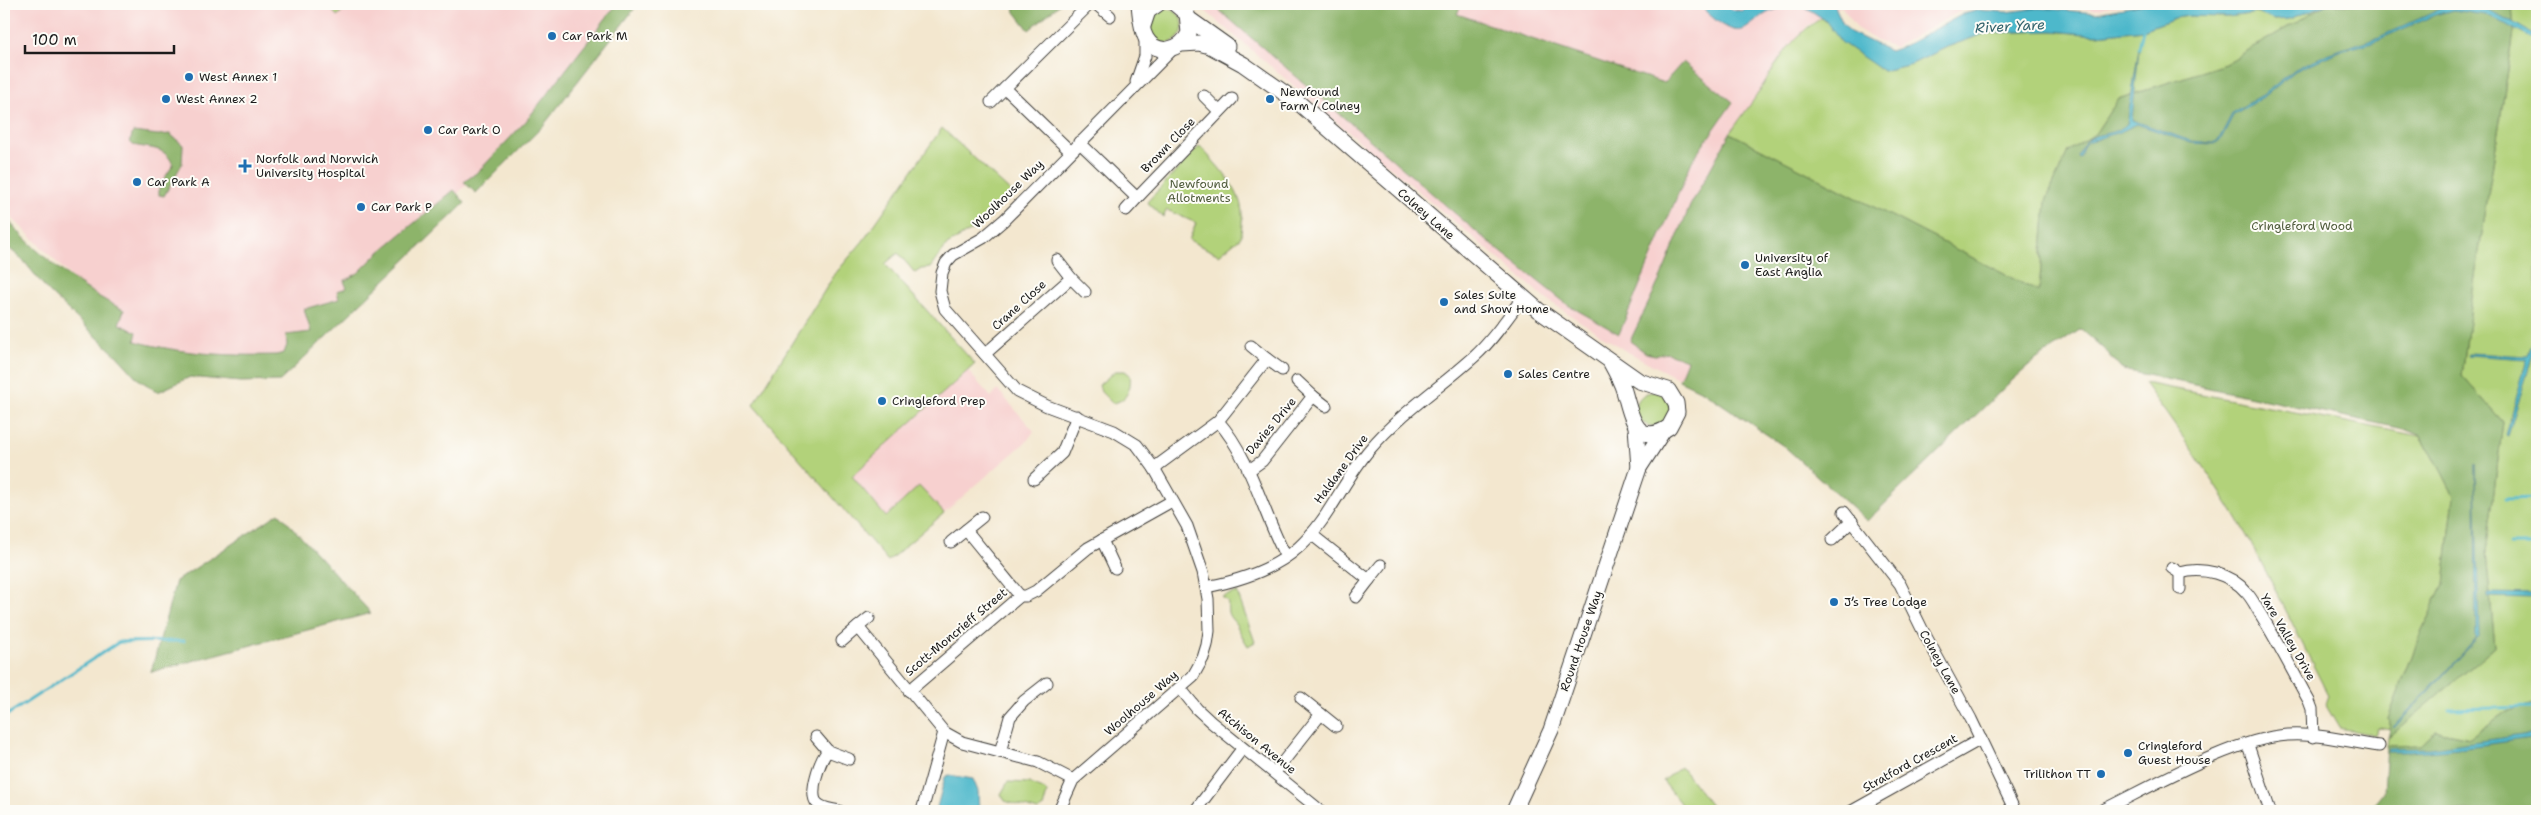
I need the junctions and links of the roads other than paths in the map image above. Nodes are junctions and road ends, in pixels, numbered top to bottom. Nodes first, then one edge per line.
1 (1090, 4) edge
2 (1096, 4) edge
3 (1139, 4) edge
4 (1158, 4) edge
5 (1175, 4) edge
6 (1110, 16) dead end
7 (1190, 19) junction
8 (1144, 31) junction
9 (1178, 46) junction
10 (1243, 64) junction
11 (1134, 86) junction
12 (1005, 88) junction
13 (1204, 96) dead end
14 (1232, 99) dead end
15 (991, 102) dead end
16 (1220, 112) junction
17 (1079, 142) junction
18 (1070, 152) junction
19 (1137, 198) junction
20 (1126, 210) dead end
21 (1057, 260) dead end
22 (1071, 278) junction
23 (1085, 292) dead end
24 (1522, 297) junction
25 (1250, 346) dead end
26 (985, 354) junction
27 (1267, 359) junction
28 (1611, 363) junction
29 (1282, 370) dead end
30 (1297, 381) dead end
31 (1654, 385) junction
32 (1313, 396) junction
33 (1326, 406) dead end
34 (1629, 408) junction
35 (1077, 416) junction
36 (1218, 421) junction
37 (1636, 427) junction
38 (1663, 431) junction
39 (1154, 468) junction
40 (1639, 468) junction
41 (1248, 471) junction
42 (1034, 479) dead end
43 (1172, 501) junction
44 (982, 517) dead end
45 (966, 530) junction
46 (1310, 534) junction
47 (1102, 540) junction
48 (1832, 540) dead end
49 (952, 542) dead end
50 (1286, 557) junction
51 (1381, 565) dead end
52 (1115, 568) dead end
53 (1369, 580) junction
54 (1206, 587) junction
55 (2180, 589) dead end
56 (1020, 596) junction
57 (1356, 597) dead end
58 (868, 618) dead end
59 (858, 627) junction
60 (842, 641) dead end
61 (1047, 682) dead end
62 (1180, 688) junction
63 (909, 690) junction
64 (1301, 698) dead end
65 (1321, 714) junction
66 (1336, 726) dead end
67 (944, 732) junction
68 (2312, 736) junction
69 (816, 737) dead end
70 (1981, 739) junction
71 (2248, 745) junction
72 (2379, 746) dead end
73 (1242, 749) junction
74 (828, 751) junction
75 (1000, 752) junction
76 (850, 759) dead end
77 (1275, 772) junction
78 (1073, 780) junction
79 (839, 811) edge
80 (922, 811) edge
81 (1059, 811) edge
82 (1195, 811) edge
83 (1321, 811) edge
84 (1514, 811) edge
85 (1852, 811) edge
86 (2015, 811) edge
87 (2101, 811) edge
88 (2270, 811) edge

1 - 12 street
2 - 6 street
3 - 8 street
4 - 8 street
5 - 7 street, Colney Lane
7 - 9 street
7 - 10 street, Colney Lane
8 - 9 street, Colney Lane
8 - 11 street, Woolhouse Way
9 - 10 street, Colney Lane
9 - 11 street, Woolhouse Way
10 - 24 street, Colney Lane
11 - 17 street, Woolhouse Way
12 - 15 street
12 - 18 street
13 - 16 street
14 - 16 street, Brown Close
16 - 19 street, Brown Close
17 - 18 street, Woolhouse Way
17 - 19 street
18 - 26 street, Woolhouse Way
19 - 20 street, Brown Close
21 - 22 street
22 - 23 street
22 - 26 street, Crane Close
24 - 28 street, Colney Lane
24 - 46 street, Haldane Drive
25 - 27 street
26 - 35 street, Woolhouse Way
27 - 29 street
27 - 36 street
28 - 31 street, Colney Lane
28 - 34 street, Colney Lane
30 - 32 street, Davies Drive
31 - 34 street
31 - 38 street, Colney Lane
32 - 33 street, Davies Drive
32 - 41 street, Davies Drive
34 - 37 street, Colney Lane
35 - 39 street, Woolhouse Way
35 - 42 street
36 - 39 street
36 - 41 street, Davies Drive
37 - 38 street
37 - 40 street, Round House Way
38 - 40 street, Round House Way
39 - 43 street, Woolhouse Way
40 - 84 street, Round House Way
41 - 50 street, Davies Drive
43 - 47 street, Scott-Moncrieff Street
43 - 54 street, Woolhouse Way
44 - 45 street
45 - 49 street
45 - 56 street
46 - 50 street, Haldane Drive
46 - 53 street
47 - 52 street
47 - 56 street, Scott-Moncrieff Street
48 - 70 street, Colney Lane
50 - 54 street, Haldane Drive
51 - 53 street
53 - 57 street
54 - 62 street, Woolhouse Way
55 - 68 street, Yare Valley Drive
56 - 63 street, Scott-Moncrieff Street
58 - 59 street
59 - 60 street
59 - 63 street
61 - 75 street
62 - 73 street, Atchison Avenue
62 - 78 street, Woolhouse Way
63 - 67 street
64 - 65 street
65 - 66 street
65 - 77 street
67 - 75 street
67 - 80 street
68 - 71 street
68 - 72 street
69 - 74 street
70 - 85 street, Stratford Crescent
70 - 86 street, Colney Lane
71 - 87 street
71 - 88 street
73 - 77 street, Atchison Avenue
73 - 82 street
74 - 76 street
74 - 79 street
75 - 78 street
77 - 83 street, Atchison Avenue
78 - 81 street, Woolhouse Way

